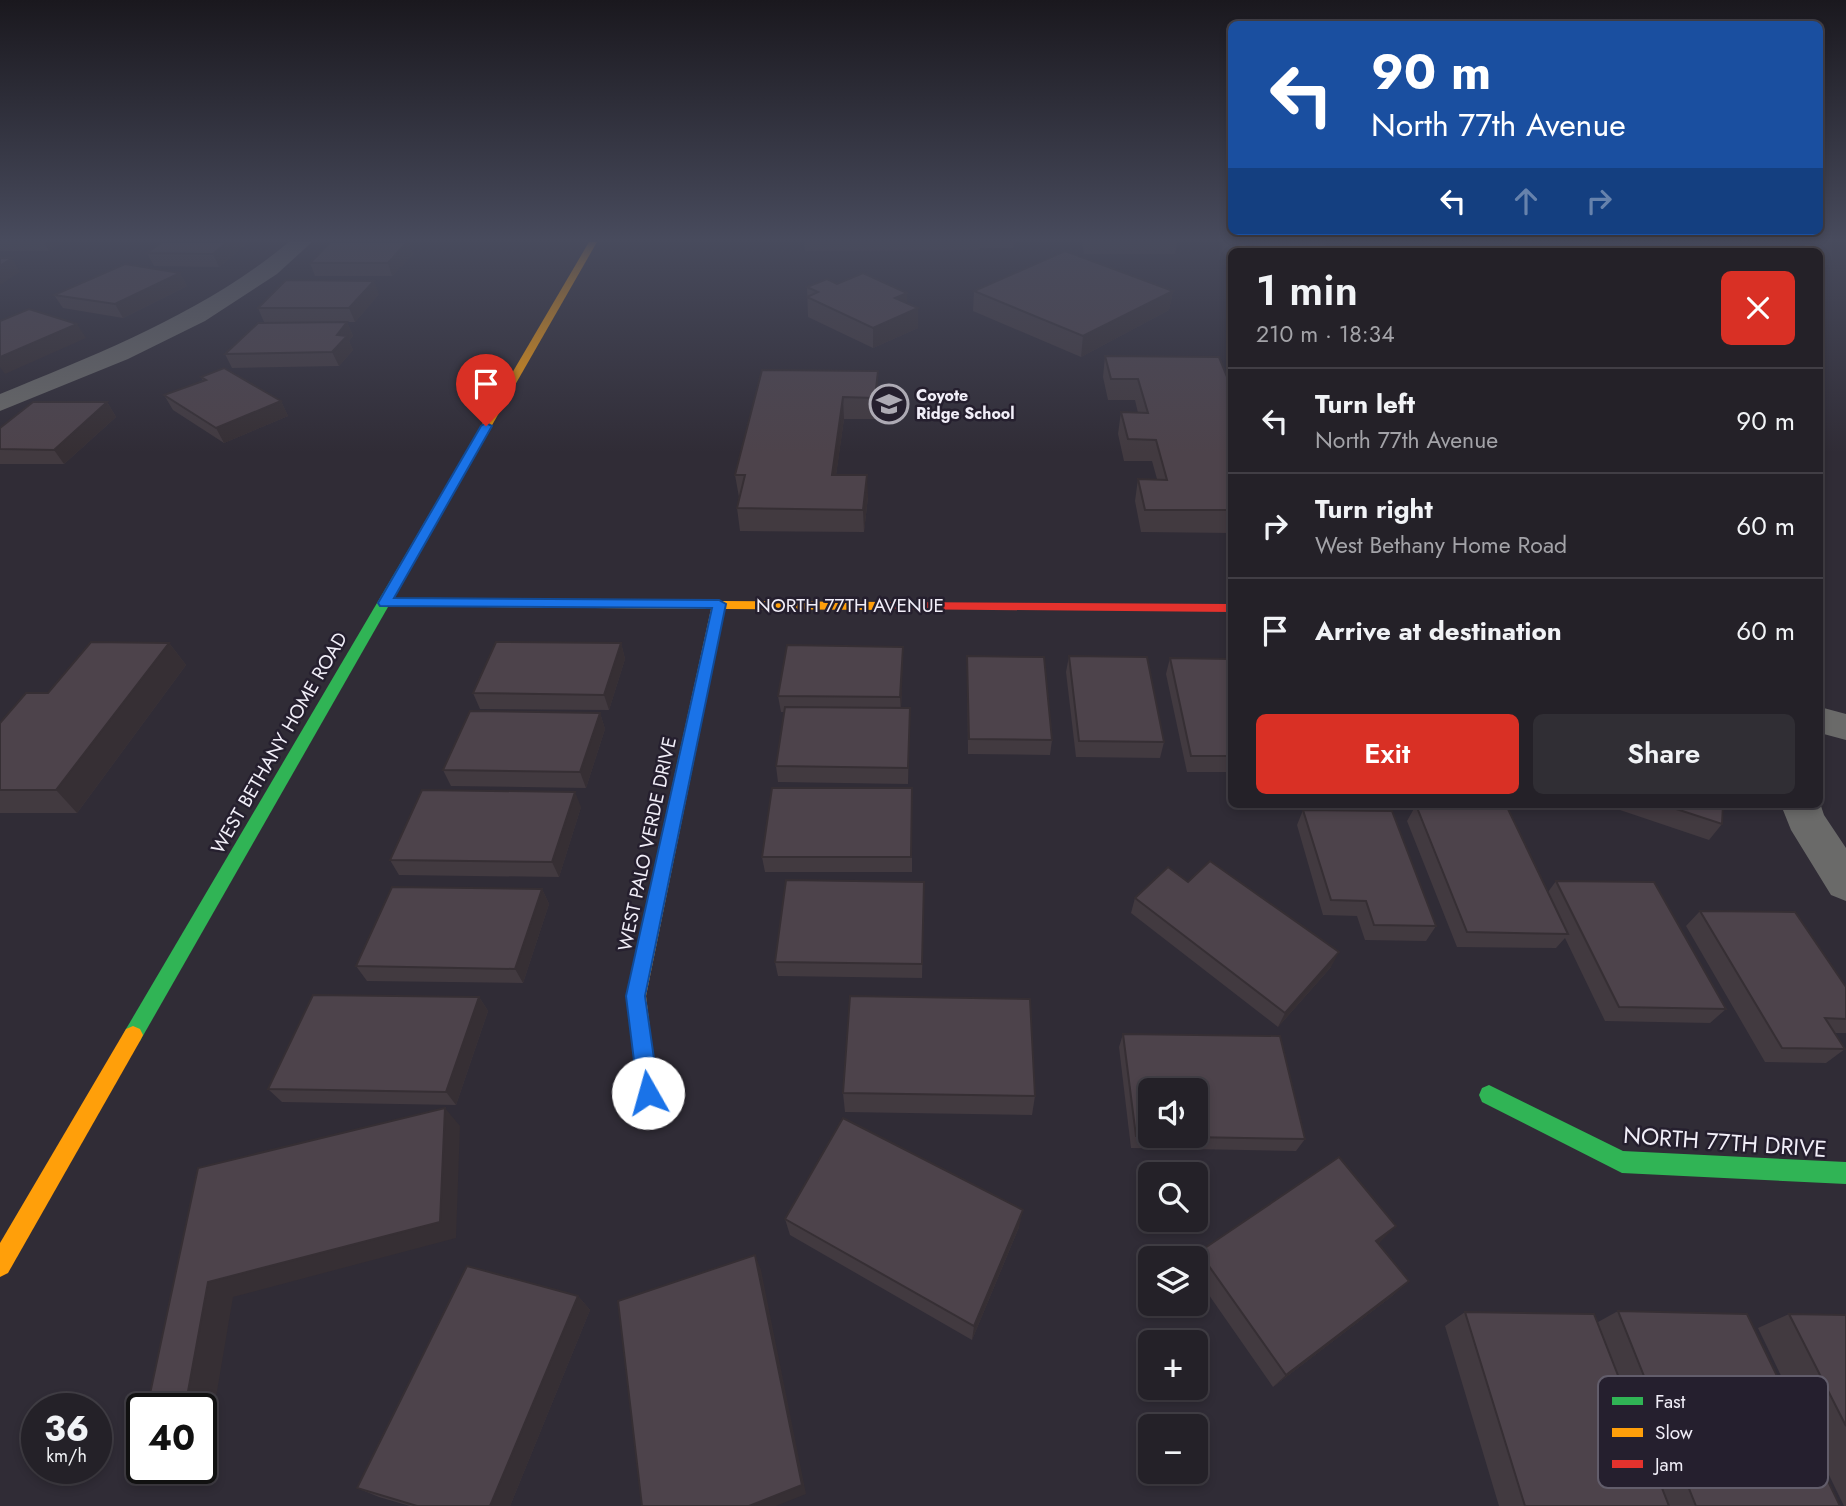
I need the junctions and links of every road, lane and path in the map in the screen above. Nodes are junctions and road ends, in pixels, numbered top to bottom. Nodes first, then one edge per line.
1 (203, 312) edge
2 (553, 312) edge
3 (109, 357) junction
4 (141, 368) dead end
5 (0, 403) edge
6 (385, 603) junction
7 (719, 604) junction
8 (1228, 608) edge
9 (1823, 721) edge
10 (1846, 727) edge
11 (1802, 808) edge
12 (1846, 883) edge
13 (648, 1093) dead end
14 (1489, 1095) dead end
15 (1846, 1172) edge
16 (0, 1265) edge

1 - 3 street
2 - 6 street, WEST BETHANY HOME ROAD
3 - 4 street
3 - 5 street
6 - 7 street, NORTH 77TH AVENUE
6 - 16 street, WEST BETHANY HOME ROAD
7 - 8 street, NORTH 77TH AVENUE
7 - 13 street, WEST PALO VERDE DRIVE
9 - 10 street
11 - 12 street
14 - 15 street, NORTH 77TH DRIVE

